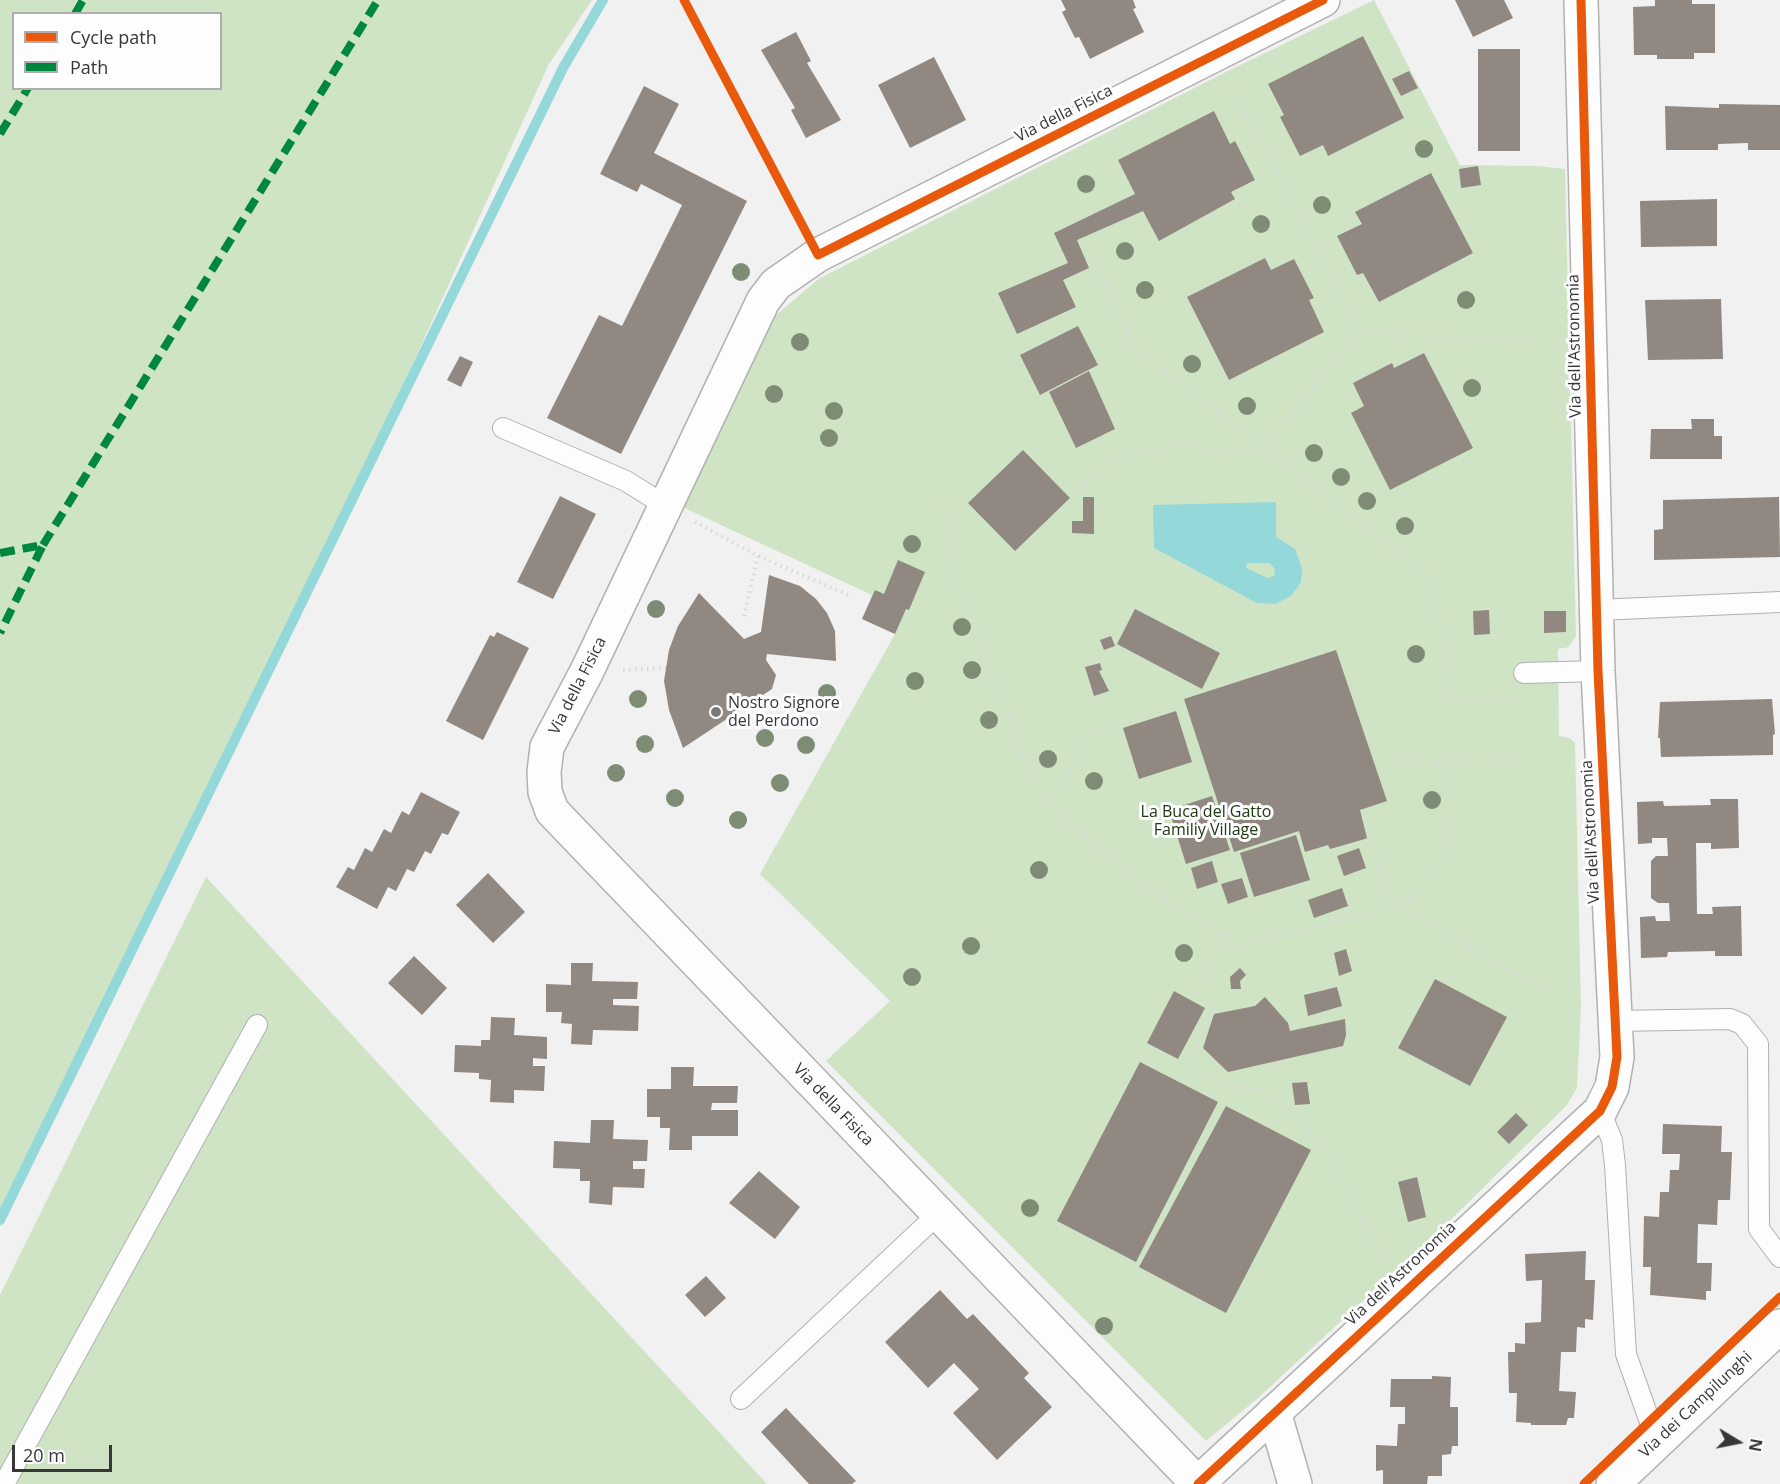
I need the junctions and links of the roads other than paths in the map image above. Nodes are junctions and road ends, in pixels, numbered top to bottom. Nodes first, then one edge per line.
1 (1323, 0) edge
2 (1581, 0) edge
3 (503, 428) dead end
4 (666, 506) junction
5 (1780, 602) edge
6 (1597, 610) junction
7 (1598, 671) junction
8 (1524, 673) dead end
9 (1616, 1021) junction
10 (257, 1025) dead end
11 (1600, 1111) junction
12 (937, 1215) junction
13 (1780, 1257) edge
14 (1780, 1326) edge
15 (741, 1399) dead end
16 (1274, 1412) junction
17 (1657, 1442) junction
18 (4, 1484) edge
19 (1198, 1484) edge
20 (1295, 1484) edge
21 (1613, 1484) edge

1 - 4 street, Via della Fisica
2 - 6 street, Via dell'Astronomia
3 - 4 lane
4 - 12 street, Via della Fisica
5 - 6 lane
6 - 7 street, Via dell'Astronomia
7 - 8 lane
7 - 9 street, Via dell'Astronomia
9 - 11 street, Via dell'Astronomia
9 - 13 lane
10 - 18 lane
11 - 16 street, Via dell'Astronomia
11 - 17 lane
12 - 15 lane
12 - 19 street, Via della Fisica
14 - 17 street, Via dei Campilunghi
16 - 19 street, Via dell'Astronomia
16 - 20 street
17 - 21 street, Via dei Campilunghi

